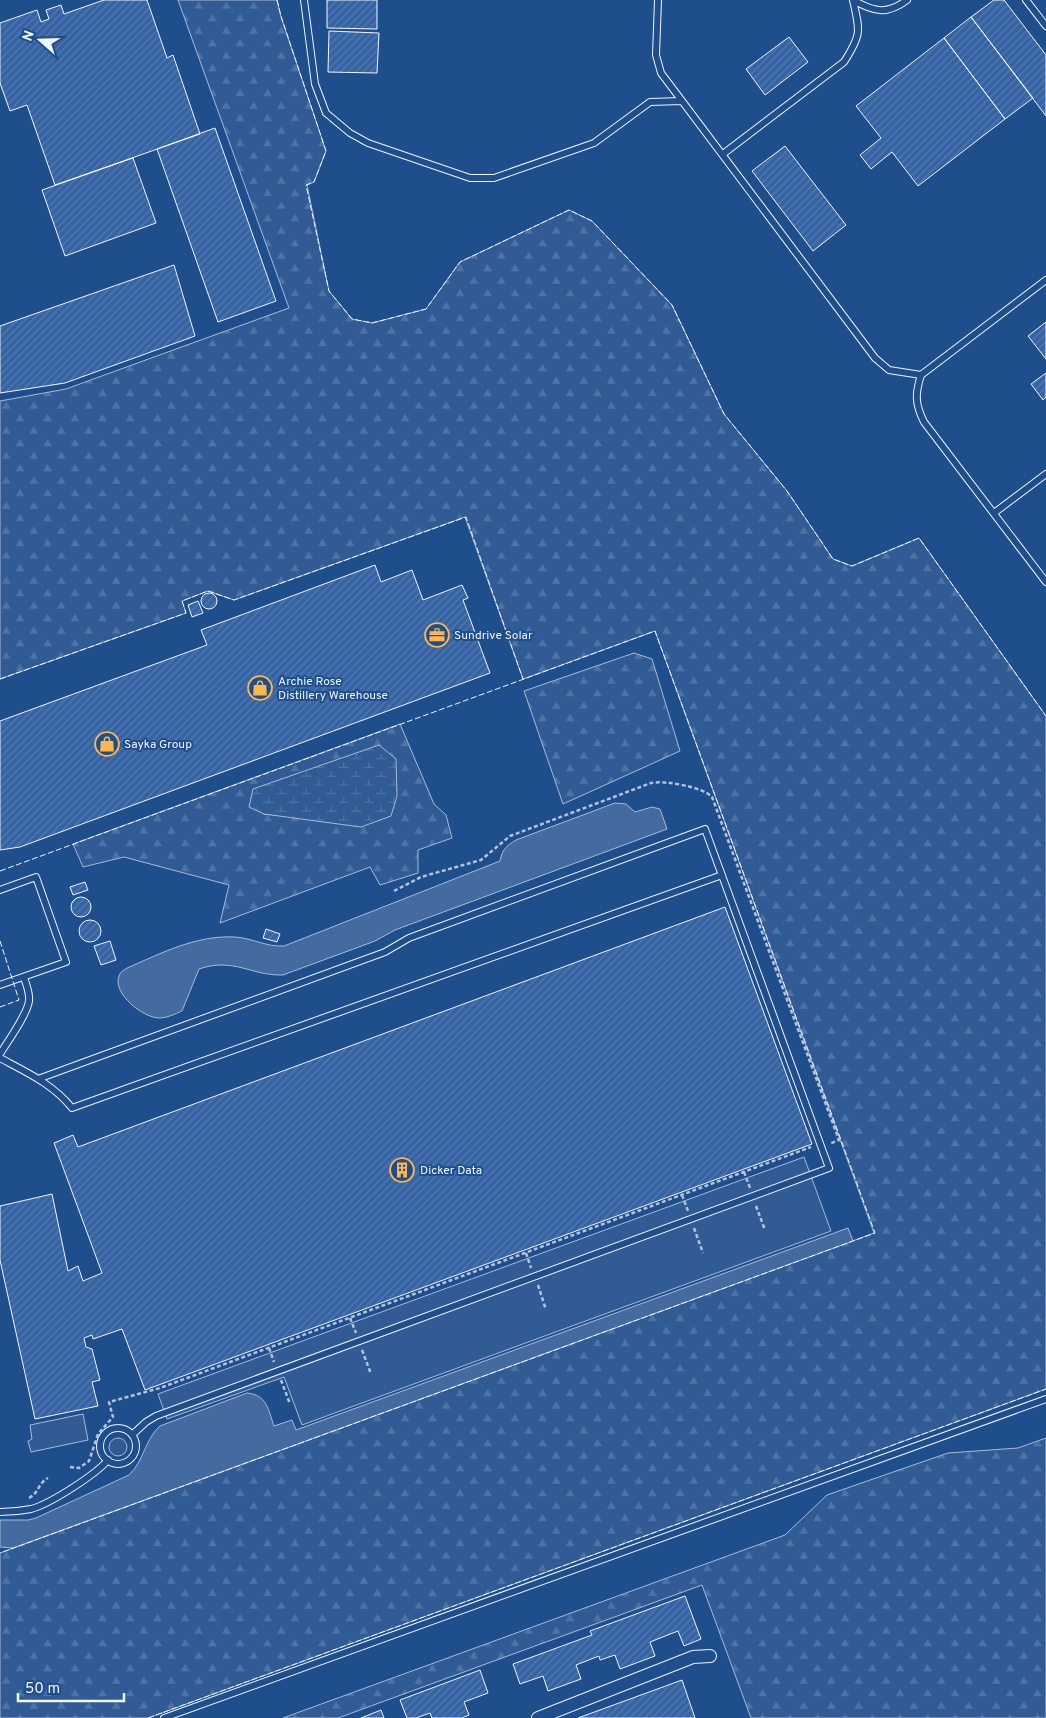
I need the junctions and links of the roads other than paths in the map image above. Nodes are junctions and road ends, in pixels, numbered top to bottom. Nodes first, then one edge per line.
1 (304, 0) edge
2 (658, 0) edge
3 (853, 0) edge
4 (907, 0) edge
5 (1026, 0) edge
6 (1046, 26) edge
7 (681, 101) junction
8 (723, 154) junction
9 (1046, 280) edge
10 (921, 375) junction
11 (1046, 474) edge
12 (994, 513) junction
13 (1046, 582) edge
14 (722, 875) junction
15 (0, 890) edge
16 (24, 977) junction
17 (0, 985) edge
18 (0, 1056) edge
19 (38, 1079) junction
20 (1046, 1398) edge
21 (132, 1435) junction
22 (108, 1460) junction
23 (0, 1512) edge
24 (710, 1656) dead end
25 (164, 1718) edge
26 (538, 1718) edge

1 - 7 lane
2 - 7 lane
3 - 4 lane
3 - 8 lane
5 - 6 lane
7 - 8 lane
8 - 10 lane
9 - 10 lane
10 - 12 lane
11 - 12 lane
12 - 13 lane
14 - 19 lane
14 - 19 lane
14 - 21 lane
15 - 16 lane
16 - 17 lane
16 - 18 lane
18 - 19 lane
20 - 25 lane
21 - 22 lane
21 - 22 lane
22 - 23 lane
24 - 26 street

